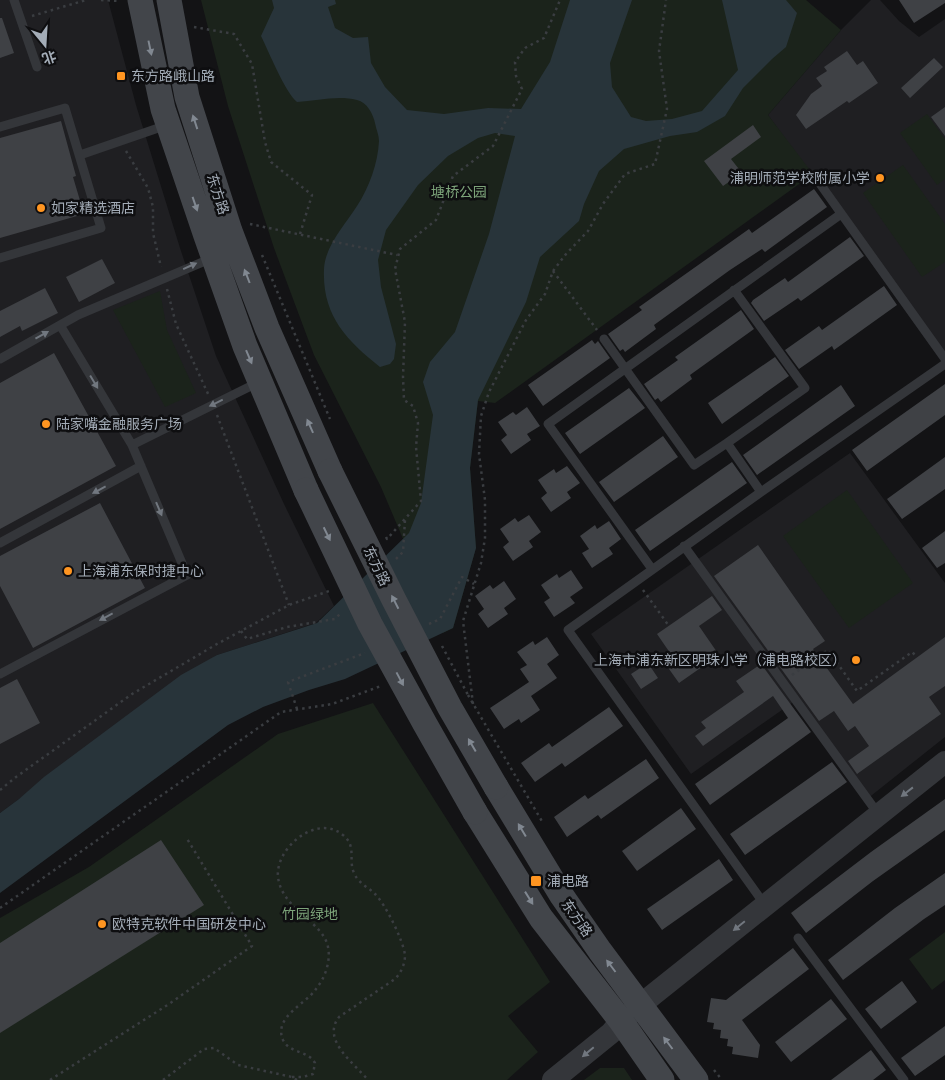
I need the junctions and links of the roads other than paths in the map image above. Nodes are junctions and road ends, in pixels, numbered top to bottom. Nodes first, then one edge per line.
1 (14, 0) edge
2 (140, 0) edge
3 (169, 0) edge
4 (37, 67) dead end
5 (168, 124) junction
6 (0, 127) edge
7 (80, 155) junction
8 (818, 181) dead end
9 (841, 214) junction
10 (213, 257) junction
11 (0, 258) edge
12 (734, 290) junction
13 (60, 325) junction
14 (604, 339) road end
15 (0, 359) edge
16 (945, 359) edge
17 (945, 364) edge
18 (626, 369) junction
19 (260, 382) junction
20 (727, 443) junction
21 (132, 445) junction
22 (141, 466) junction
23 (762, 492) junction
24 (0, 543) edge
25 (684, 546) junction
26 (652, 569) junction
27 (0, 674) edge
28 (943, 769) edge
29 (879, 815) junction
30 (765, 905) junction
31 (798, 938) dead end
32 (640, 1005) junction
33 (621, 1022) junction
34 (703, 1073) edge
35 (553, 1080) edge
36 (662, 1080) edge
37 (904, 1080) edge

1 - 4 lane
2 -> 5 main road, 东方路
32 -> 3 main road, 东方路, bridge
5 - 7 lane
5 -> 10 main road, 东方路
6 - 7 lane
7 - 11 lane
8 - 9 lane
9 - 12 lane
9 - 16 lane
13 -> 10 lane
10 -> 19 main road, 东方路
12 - 18 lane
12 - 20 lane
15 -> 13 lane
13 -> 21 lane
14 - 18 lane
17 - 23 lane
18 - 20 lane
18 - 26 lane
19 -> 21 lane
19 -> 33 main road, 东方路, bridge
20 - 23 lane
21 - 22 lane
22 -> 24 lane
22 -> 27 lane
23 - 25 lane
25 - 26 lane
25 - 29 lane
26 - 30 lane
28 -> 29 street
29 - 30 street
30 -> 32 street
31 - 37 lane
32 - 33 street
34 -> 32 main road, 东方路
33 -> 35 street
33 - 36 main road, 东方路

